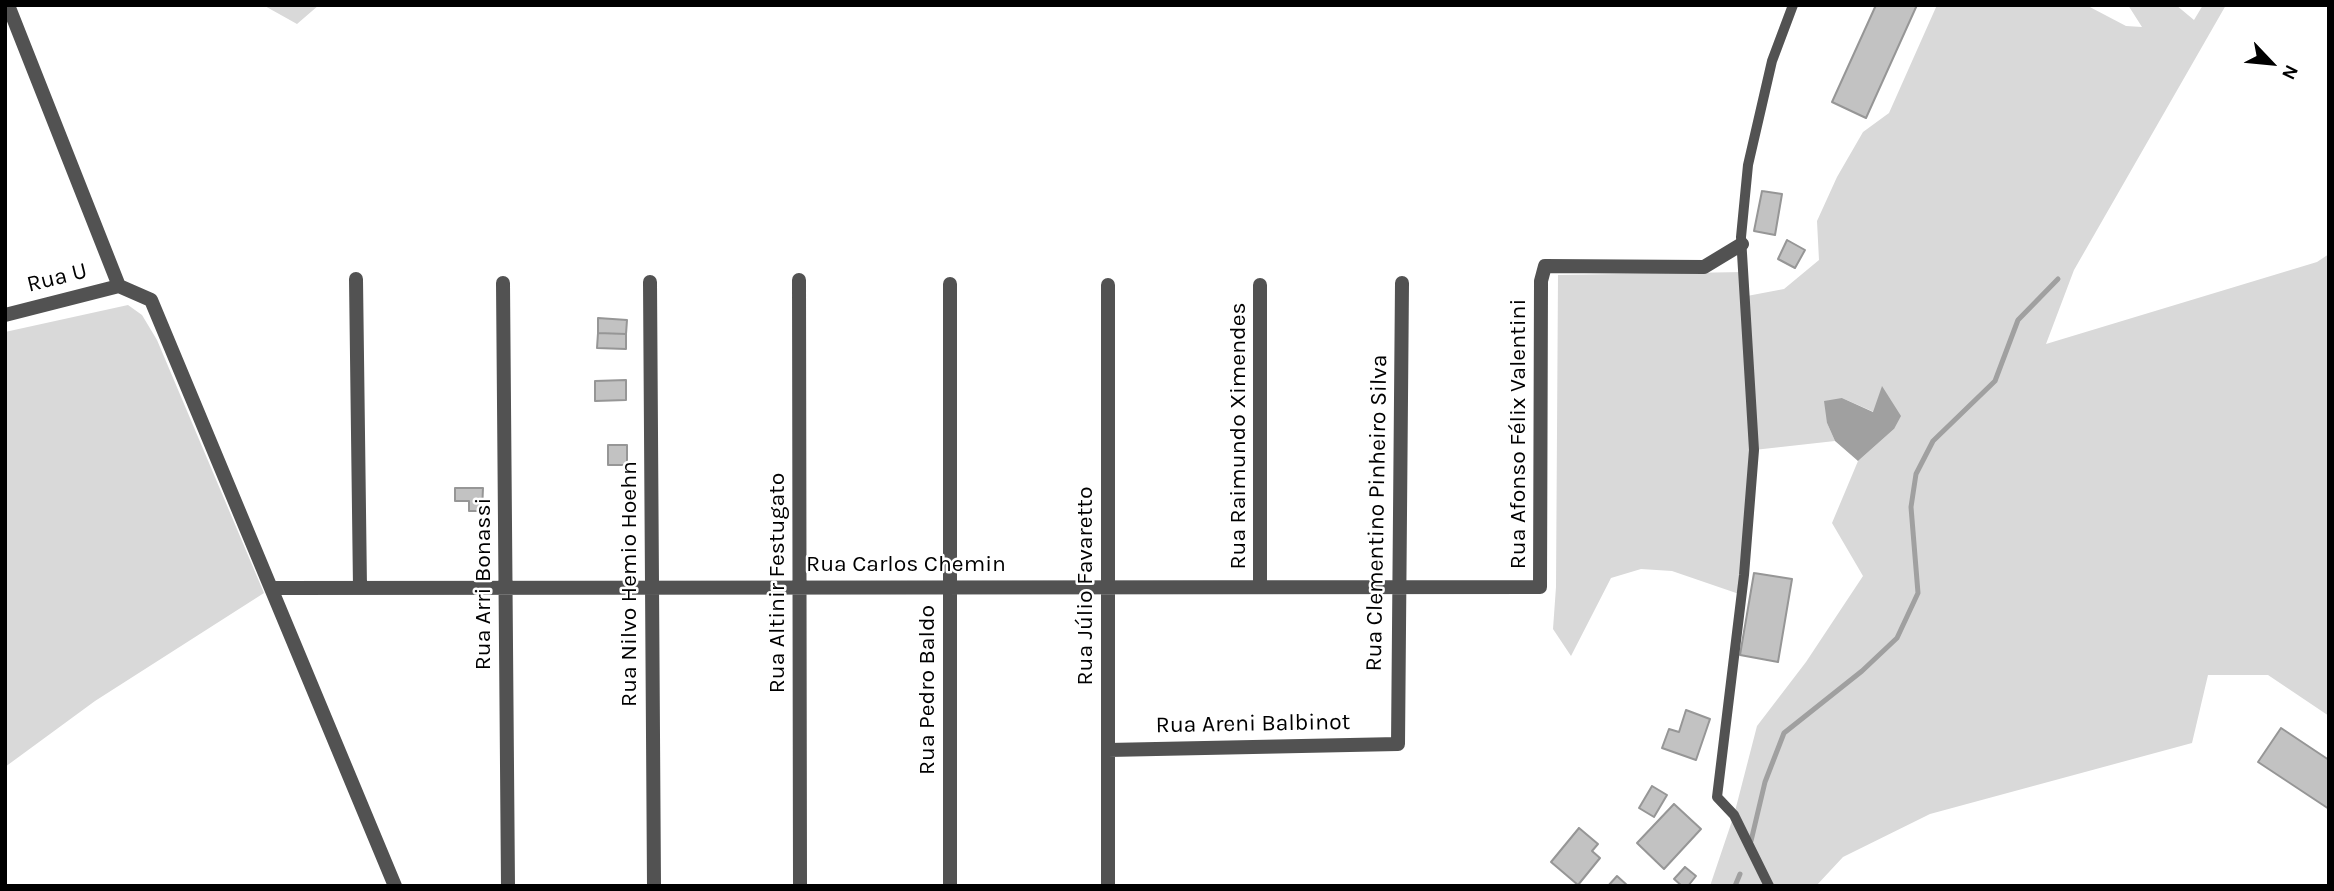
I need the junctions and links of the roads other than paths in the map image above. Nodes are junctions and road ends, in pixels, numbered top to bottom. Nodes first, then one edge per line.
1 (9, 5) edge
2 (1793, 5) edge
3 (1742, 244) junction
4 (356, 279) dead end
5 (799, 280) dead end
6 (650, 282) dead end
7 (503, 283) dead end
8 (1402, 283) dead end
9 (950, 284) dead end
10 (1108, 285) dead end
11 (1260, 285) dead end
12 (120, 286) junction
13 (5, 315) edge
14 (360, 587) junction
15 (506, 587) junction
16 (652, 587) junction
17 (800, 587) junction
18 (950, 587) junction
19 (1108, 587) junction
20 (1261, 587) junction
21 (1399, 587) junction
22 (1540, 587) joint
23 (273, 588) junction
24 (1398, 744) joint
25 (1108, 750) junction
26 (396, 886) edge
27 (509, 886) edge
28 (654, 886) edge
29 (800, 886) edge
30 (950, 886) edge
31 (1108, 886) edge
32 (1769, 886) edge

1 - 12 street
2 - 3 lane
3 - 22 street, Rua Afonso Félix Valentini
3 - 32 lane
4 - 14 street
5 - 17 street, Rua Altinir Festugato
6 - 16 street, Rua Nilvo Hemio Hoehn
7 - 15 street, Rua Arri Bonassi
8 - 21 street, Rua Clementino Pinheiro Silva
9 - 18 street, Rua Pedro Baldo
10 - 19 street, Rua Júlio Favaretto
11 - 20 street, Rua Raimundo Ximendes
12 - 13 street, Rua U
12 - 23 street
14 - 15 street, Rua Carlos Chemin
14 - 23 street, Rua Carlos Chemin
15 - 16 street, Rua Carlos Chemin
15 - 27 street, Rua Arri Bonassi
16 - 17 street, Rua Carlos Chemin
16 - 28 street, Rua Nilvo Hemio Hoehn
17 - 18 street, Rua Carlos Chemin
17 - 29 street, Rua Altinir Festugato
18 - 19 street, Rua Carlos Chemin
18 - 30 street, Rua Pedro Baldo
19 - 20 street, Rua Carlos Chemin
19 - 25 street, Rua Júlio Favaretto
20 - 21 street, Rua Carlos Chemin
21 - 22 street, Rua Carlos Chemin
21 - 24 street, Rua Clementino Pinheiro Silva
23 - 26 street
24 - 25 street, Rua Areni Balbinot
25 - 31 street, Rua Júlio Favaretto

